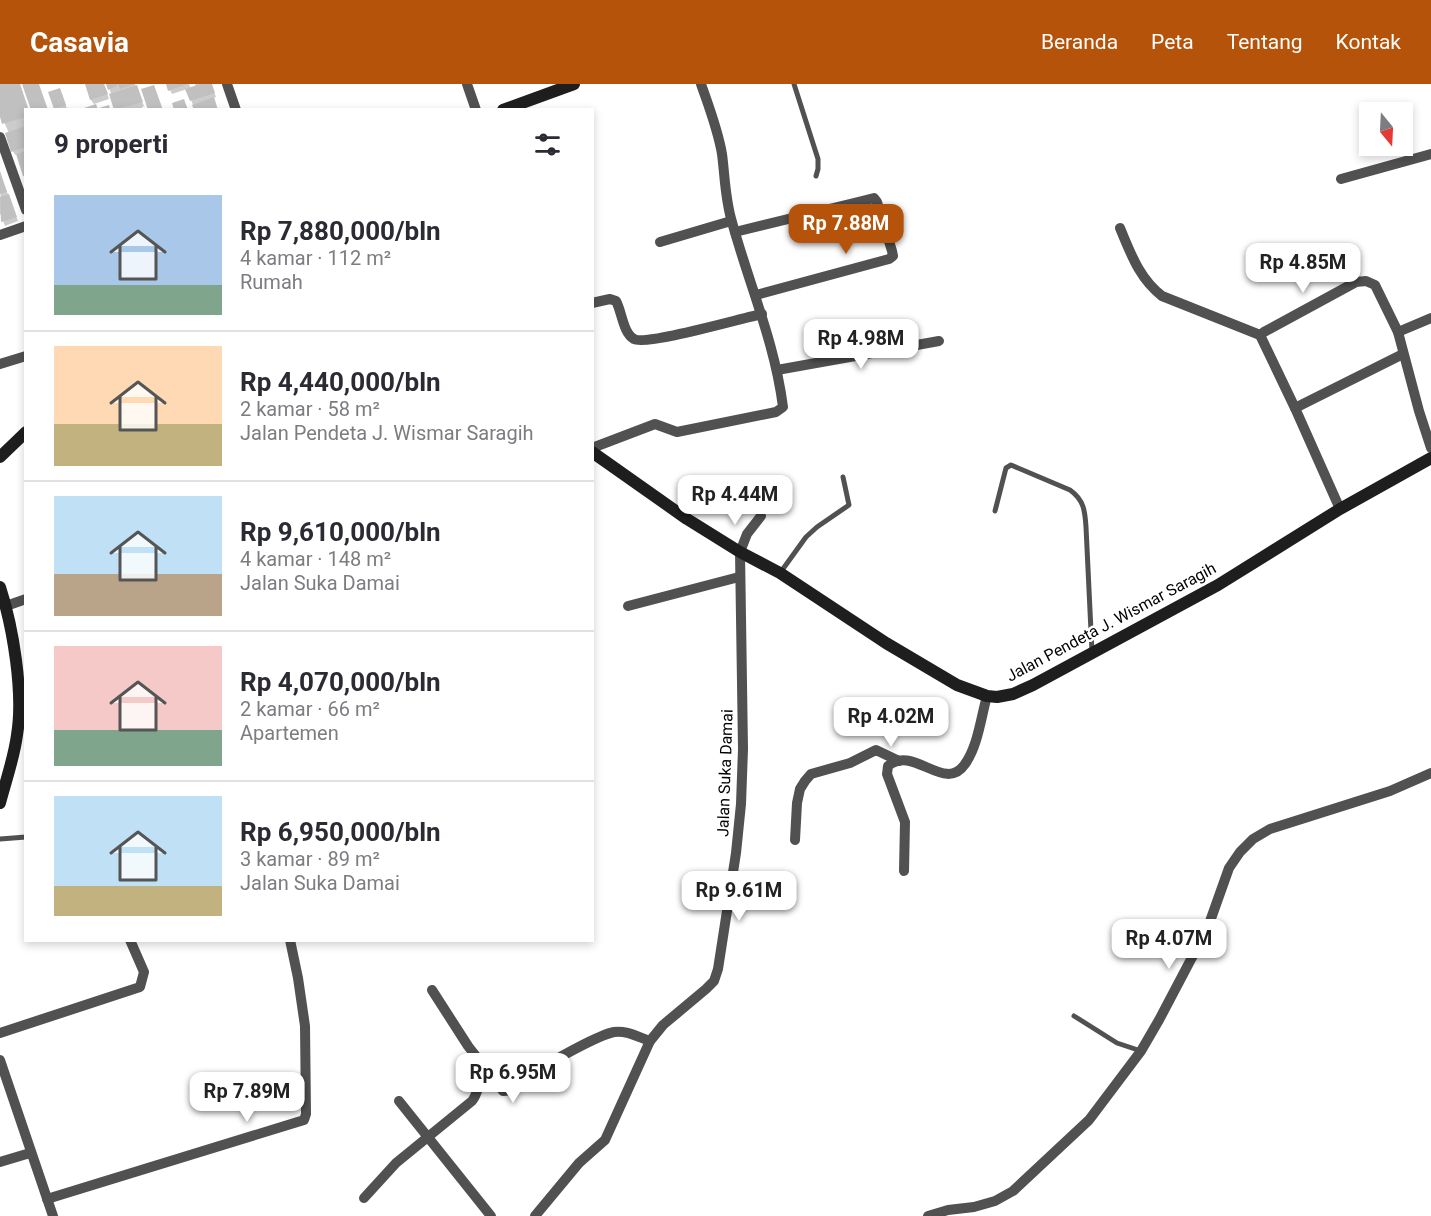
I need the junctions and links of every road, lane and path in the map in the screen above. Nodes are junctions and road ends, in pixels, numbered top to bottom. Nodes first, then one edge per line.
1 (227, 84) edge
2 (467, 84) edge
3 (574, 84) edge
4 (700, 84) edge
5 (794, 84) edge
6 (235, 108) edge
7 (475, 108) edge
8 (508, 108) edge
9 (0, 137) edge
10 (1431, 154) edge
11 (816, 176) dead end
12 (1341, 179) dead end
13 (21, 186) edge
14 (733, 226) junction
15 (24, 227) edge
16 (1120, 228) dead end
17 (0, 235) edge
18 (660, 242) dead end
19 (756, 295) junction
20 (594, 303) edge
21 (762, 314) junction
22 (1431, 318) edge
23 (1398, 332) junction
24 (1260, 335) junction
25 (939, 340) dead end
26 (1403, 354) junction
27 (24, 357) edge
28 (0, 364) edge
29 (777, 370) junction
30 (1295, 408) junction
31 (24, 434) edge
32 (1431, 448) edge
33 (594, 449) edge
34 (594, 451) edge
35 (0, 457) edge
36 (1431, 458) edge
37 (843, 477) dead end
38 (1340, 509) junction
39 (995, 511) dead end
40 (761, 516) dead end
41 (740, 552) junction
42 (780, 573) junction
43 (739, 577) junction
44 (0, 587) edge
45 (24, 600) edge
46 (6, 606) junction
47 (628, 606) dead end
48 (1092, 653) junction
49 (987, 696) junction
50 (899, 761) junction
51 (1431, 773) edge
52 (0, 803) edge
53 (24, 837) edge
54 (0, 839) edge
55 (795, 840) dead end
56 (904, 871) dead end
57 (131, 942) edge
58 (290, 942) edge
59 (432, 990) dead end
60 (1074, 1016) dead end
61 (0, 1033) edge
62 (650, 1041) junction
63 (1141, 1051) junction
64 (0, 1060) edge
65 (488, 1070) junction
66 (399, 1101) dead end
67 (428, 1137) junction
68 (30, 1153) junction
69 (0, 1162) edge
70 (364, 1198) dead end
71 (47, 1199) junction
72 (53, 1216) edge
73 (491, 1216) edge
74 (535, 1216) edge
75 (928, 1216) edge

1 - 6 street
2 - 7 street
3 - 8 street
4 - 14 street
5 - 11 lane
9 - 13 street
10 - 12 street
14 - 18 street
14 - 19 street
14 - 19 street
15 - 17 street
16 - 24 street
19 - 21 street
20 - 21 street
21 - 29 street
22 - 23 street
23 - 24 street
23 - 26 street
24 - 30 street
25 - 29 street
26 - 30 street
26 - 32 street
27 - 28 street
29 - 33 street
30 - 38 street
31 - 35 street
34 - 41 street, Jalan Pendeta J. Wismar Saragih
36 - 38 street, Jalan Pendeta J. Wismar Saragih
37 - 42 lane
38 - 48 street, Jalan Pendeta J. Wismar Saragih
39 - 48 lane
40 - 41 street
41 - 42 street, Jalan Pendeta J. Wismar Saragih
41 - 43 street, Jalan Suka Damai
42 - 49 street, Jalan Pendeta J. Wismar Saragih
43 - 47 street
43 - 62 street, Jalan Suka Damai
44 - 46 street
45 - 46 street
46 - 52 street
48 - 49 street, Jalan Pendeta J. Wismar Saragih
49 - 50 street
50 - 55 street
50 - 56 street
51 - 63 street
53 - 54 lane
57 - 61 street
58 - 71 street
59 - 65 street
60 - 63 lane
62 - 65 street
62 - 74 street, Jalan Suka Damai
63 - 75 street
64 - 68 street
65 - 67 street
66 - 67 street
67 - 70 street
67 - 73 street
68 - 69 street
68 - 71 street
71 - 72 street

